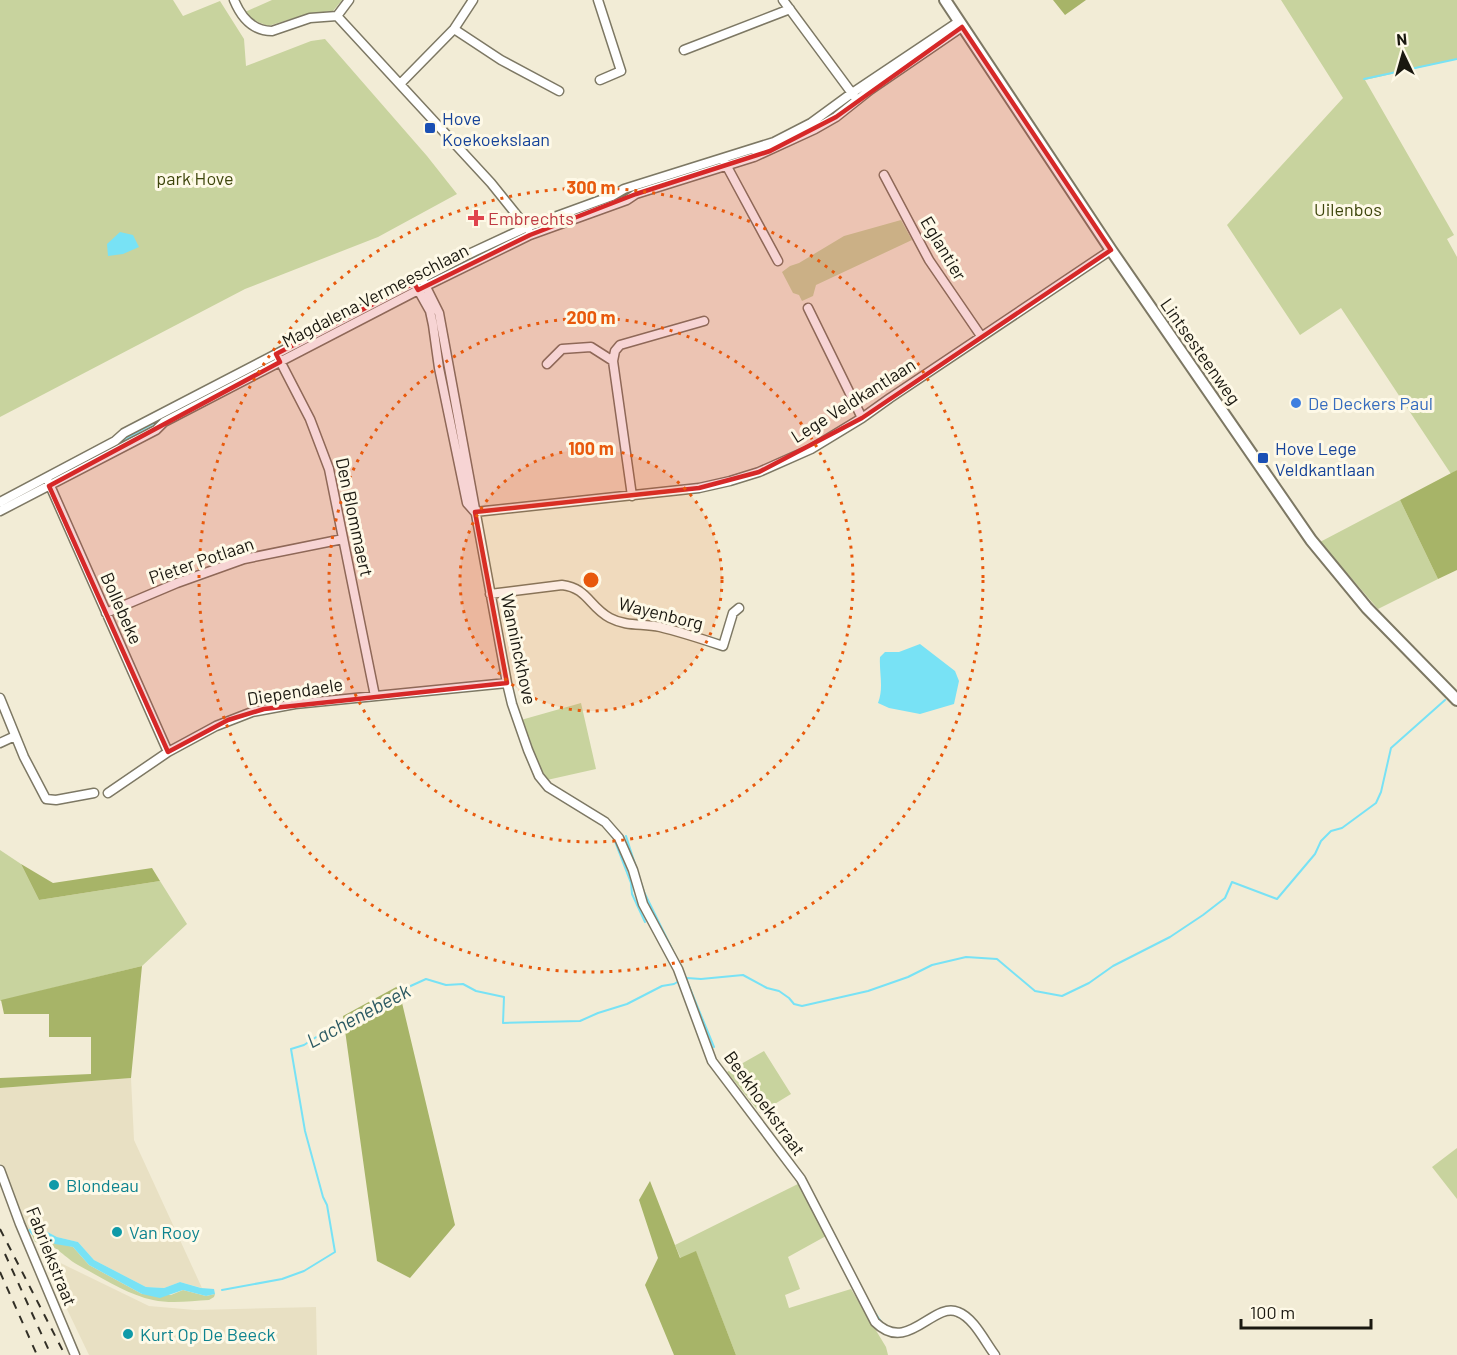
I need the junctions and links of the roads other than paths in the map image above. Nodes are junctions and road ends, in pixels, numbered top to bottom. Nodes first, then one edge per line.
1 (234, 0) edge
2 (349, 0) edge
3 (472, 0) edge
4 (598, 0) edge
5 (783, 0) edge
6 (949, 2) edge
7 (790, 9) junction
8 (337, 15) junction
9 (960, 24) junction
10 (454, 29) junction
11 (684, 50) dead end
12 (600, 80) dead end
13 (401, 83) junction
14 (559, 91) dead end
15 (854, 97) junction
16 (725, 161) junction
17 (884, 174) dead end
18 (528, 231) junction
19 (1111, 250) junction
20 (778, 261) dead end
21 (420, 284) junction
22 (808, 308) dead end
23 (705, 321) dead end
24 (981, 336) junction
25 (278, 358) junction
26 (613, 360) junction
27 (547, 364) dead end
28 (862, 418) junction
29 (48, 482) junction
30 (632, 496) junction
31 (0, 502) edge
32 (0, 511) edge
33 (475, 512) junction
34 (343, 539) junction
35 (490, 594) junction
36 (739, 608) dead end
37 (106, 613) junction
38 (507, 683) junction
39 (375, 696) junction
40 (0, 698) edge
41 (1457, 700) edge
42 (15, 736) junction
43 (0, 743) edge
44 (168, 752) junction
45 (548, 787) joint
46 (94, 793) dead end
47 (108, 793) dead end
48 (0, 1170) edge
49 (75, 1355) edge
50 (994, 1355) edge

1 - 8 street
2 - 8 street
3 - 10 street
4 - 12 street
5 - 7 street
6 - 9 street, Lintsesteenweg
7 - 11 street
7 - 15 street
8 - 13 street
9 - 15 street, Magdalena Vermeeschlaan
9 - 19 street, Lintsesteenweg
10 - 13 street
10 - 14 street
13 - 18 street
15 - 16 street, Magdalena Vermeeschlaan
16 - 18 street, Magdalena Vermeeschlaan
16 - 20 street
17 - 24 street, Eglantier
18 - 21 street, Magdalena Vermeeschlaan
19 - 24 street, Lege Veldkantlaan
19 - 41 street, Lintsesteenweg
21 - 25 street, Magdalena Vermeeschlaan
21 - 33 street, Wanninckhove
22 - 28 street
23 - 26 street
24 - 28 street, Lege Veldkantlaan
25 - 29 street, Magdalena Vermeeschlaan
25 - 34 street, Den Blommaert
26 - 27 street
26 - 30 street
28 - 30 street, Lege Veldkantlaan
29 - 31 street, Magdalena Vermeeschlaan
29 - 32 street, Magdalena Vermeeschlaan
29 - 37 street, Bollebeke
30 - 33 street, Lege Veldkantlaan
33 - 35 street, Wanninckhove
34 - 37 street, Pieter Potlaan
34 - 39 street, Den Blommaert
35 - 36 street, Wayenborg
35 - 38 street, Wanninckhove
37 - 44 street, Bollebeke
38 - 39 street, Diependaele
38 - 45 street, Wanninckhove
39 - 44 street, Diependaele
40 - 42 street
42 - 43 street
42 - 46 street
44 - 47 street, Diependaele
45 - 50 street, Beekhoekstraat
48 - 49 street, Fabriekstraat

